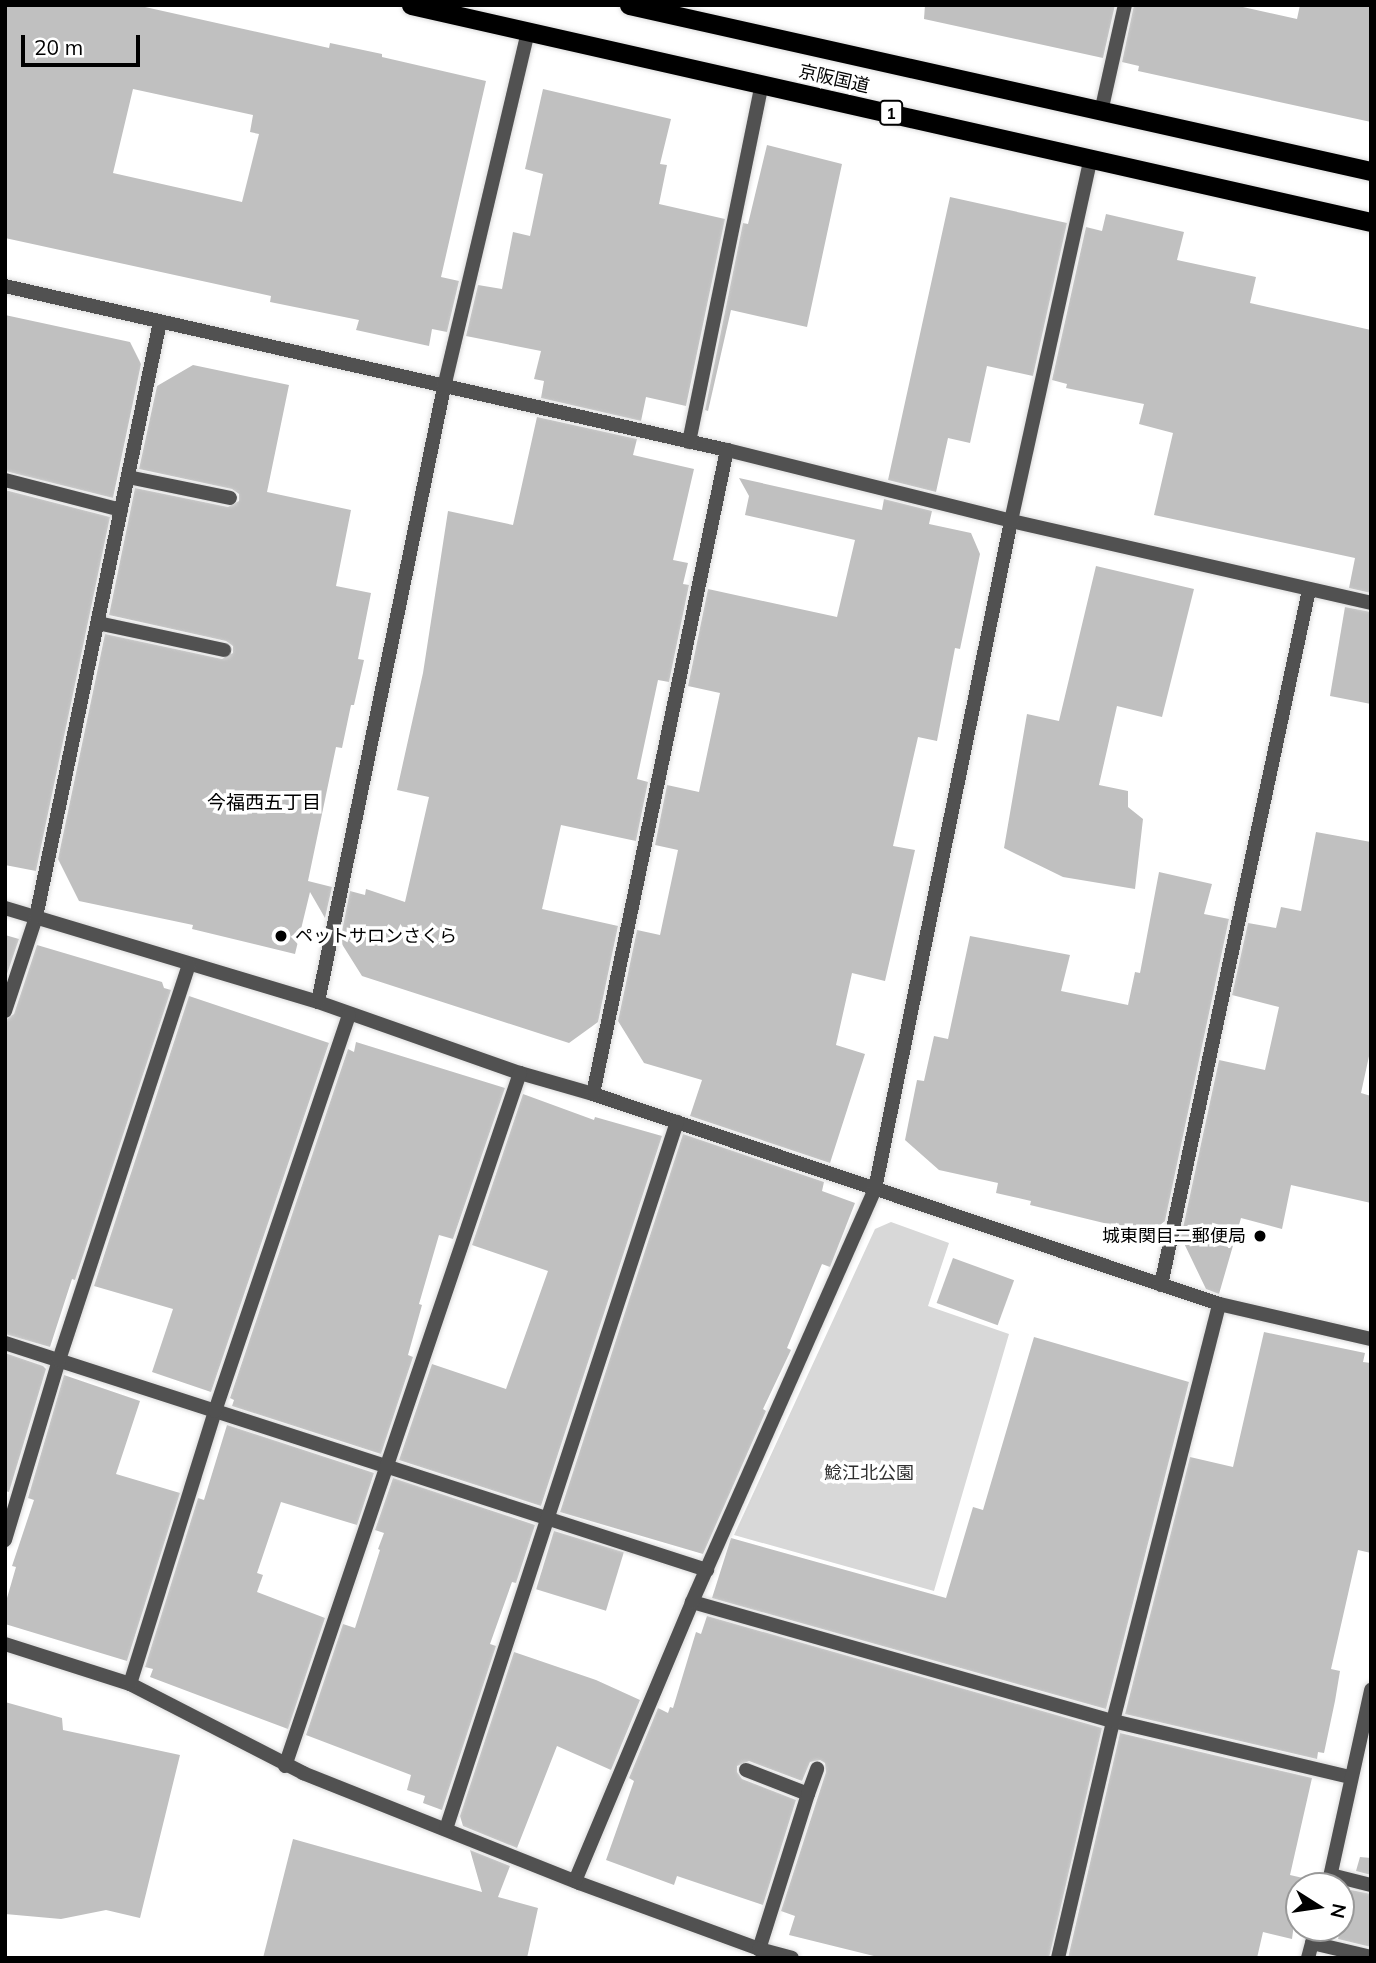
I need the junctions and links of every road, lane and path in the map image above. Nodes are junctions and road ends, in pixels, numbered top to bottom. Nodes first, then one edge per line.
1 (411, 5) edge
2 (629, 5) edge
3 (1125, 5) edge
4 (528, 31) junction
5 (762, 84) junction
6 (1101, 112) junction
7 (1091, 158) junction
8 (1371, 171) edge
9 (1371, 222) edge
10 (5, 286) edge
11 (160, 321) junction
12 (444, 387) junction
13 (689, 442) junction
14 (727, 450) junction
15 (128, 477) junction
16 (5, 480) edge
17 (230, 499) dead end
18 (121, 510) junction
19 (1011, 521) junction
20 (1309, 590) junction
21 (1371, 603) edge
22 (97, 623) junction
23 (225, 650) dead end
24 (5, 908) edge
25 (36, 917) junction
26 (189, 965) junction
27 (318, 1002) junction
28 (5, 1011) edge
29 (349, 1015) junction
30 (520, 1073) junction
31 (593, 1094) junction
32 (677, 1122) junction
33 (875, 1189) junction
34 (1161, 1285) junction
35 (1219, 1304) junction
36 (1371, 1339) edge
37 (5, 1343) edge
38 (60, 1360) junction
39 (215, 1410) junction
40 (386, 1468) junction
41 (547, 1519) junction
42 (5, 1540) edge
43 (707, 1570) junction
44 (692, 1602) junction
45 (5, 1644) edge
46 (130, 1684) junction
47 (1370, 1697) edge
48 (1113, 1721) junction
49 (285, 1766) junction
50 (817, 1769) dead end
51 (746, 1770) dead end
52 (1350, 1777) junction
53 (808, 1794) junction
54 (446, 1829) junction
55 (1331, 1872) edge
56 (575, 1881) junction
57 (759, 1949) junction
58 (1310, 1950) edge
59 (1371, 1957) edge
60 (792, 1958) edge
61 (1058, 1958) edge

1 - 4 highway, 京阪国道 / 1
2 - 6 highway, 京阪国道
3 - 6 street
4 - 5 highway, 京阪国道 / 1
4 - 12 street
5 - 7 highway, 京阪国道 / 1
5 - 13 street
6 - 8 highway, 京阪国道
7 - 9 highway, 京阪国道 / 1
7 - 19 street
10 - 11 street
11 - 12 street
11 - 15 street
12 - 13 street
12 - 27 street
13 - 14 street
14 - 19 street
14 - 31 street
15 - 17 street
15 - 18 street
16 - 18 street
18 - 22 street
19 - 20 street
19 - 33 street
20 - 21 street
20 - 34 street
22 - 23 street
22 - 25 street
24 - 25 street
25 - 26 street
25 - 28 street
26 - 27 street
26 - 38 street
27 - 29 street
29 - 30 street
29 - 39 street
30 - 31 street
30 - 40 street
31 - 32 street
32 - 33 street
32 - 41 street
33 - 34 street
33 - 43 street
34 - 35 street
35 - 36 street
35 - 48 street
37 - 38 street
38 - 39 street
38 - 42 street
39 - 40 street
39 - 46 street
40 - 41 street
40 - 49 street
41 - 43 street
41 - 54 street
43 - 44 street
44 - 48 street
44 - 56 street
45 - 46 street
46 - 49 street
47 - 52 street
48 - 52 street
48 - 61 street
49 - 54 street
50 - 53 street
51 - 53 street
52 - 55 street
53 - 57 street
54 - 56 street
56 - 57 street
57 - 60 street
58 - 59 street

